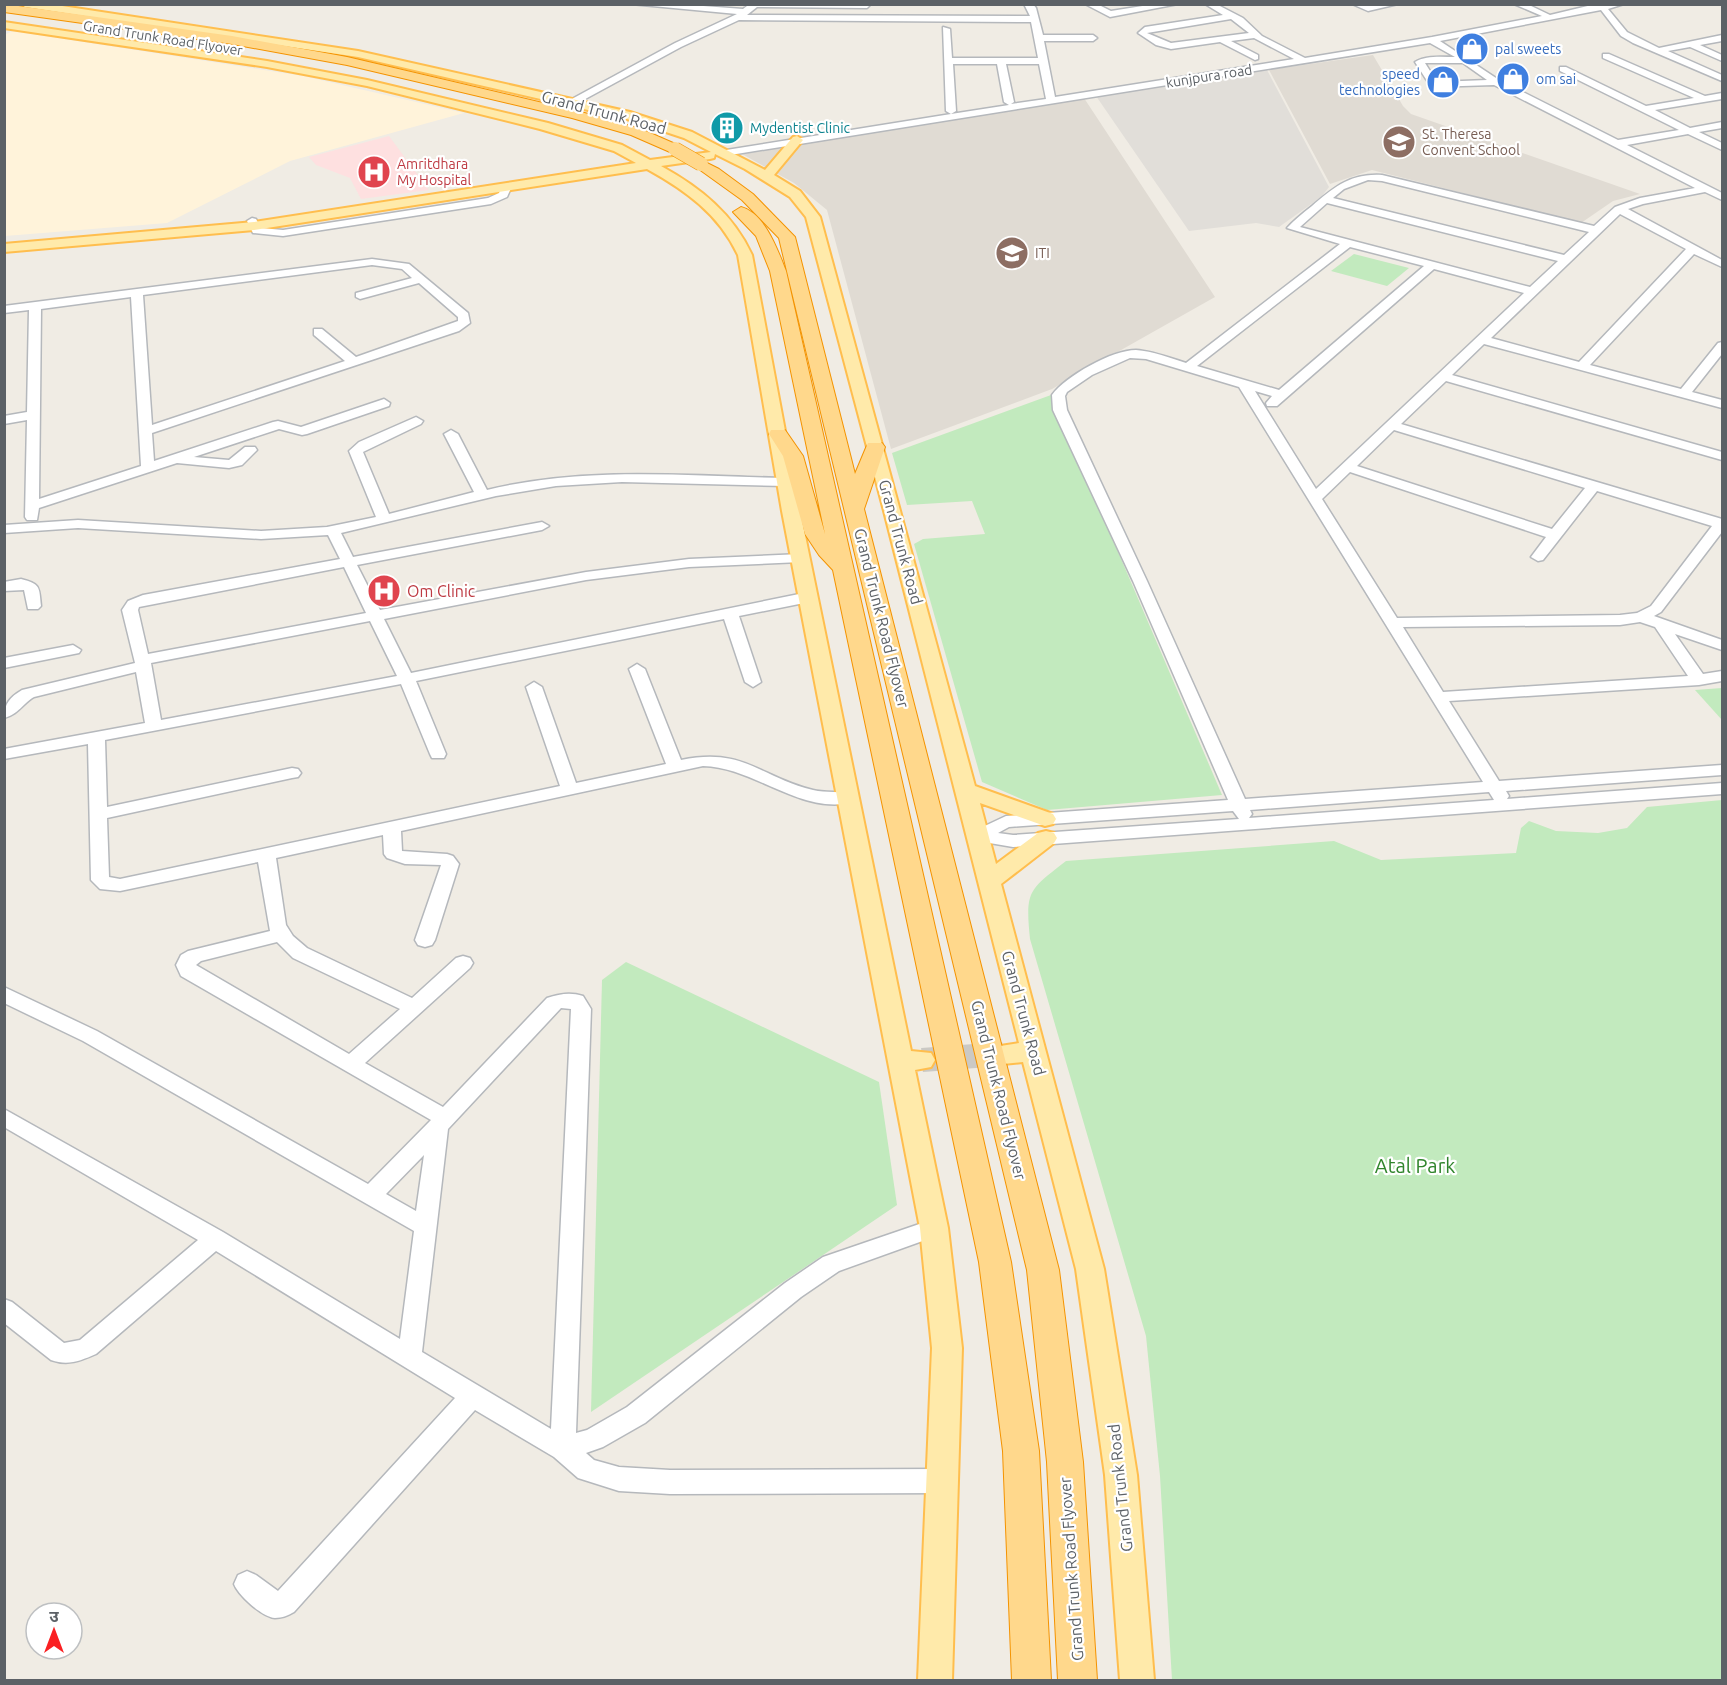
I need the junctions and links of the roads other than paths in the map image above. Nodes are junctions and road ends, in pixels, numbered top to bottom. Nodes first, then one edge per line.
1 (25, 4) edge
2 (634, 4) edge
3 (1028, 4) edge
4 (1089, 4) edge
5 (1174, 4) edge
6 (1209, 4) edge
7 (1356, 4) edge
8 (1394, 4) edge
9 (1518, 4) edge
10 (1620, 4) edge
11 (755, 5) edge
12 (789, 5) edge
13 (817, 5) edge
14 (867, 5) edge
15 (1600, 6) edge
16 (4, 8) edge
17 (941, 9) dead end
18 (744, 11) edge
19 (1545, 15) junction
20 (4, 16) edge
21 (1231, 16) junction
22 (867, 19) junction
23 (942, 19) junction
24 (1035, 19) junction
25 (1190, 22) junction
26 (4, 25) edge
27 (1201, 28) dead end
28 (946, 29) dead end
29 (60, 33) junction
30 (1211, 34) dead end
31 (1255, 35) junction
32 (236, 38) junction
33 (1039, 38) junction
34 (1093, 38) dead end
35 (1722, 38) edge
36 (1222, 39) junction
37 (1429, 39) junction
38 (1691, 44) junction
39 (1658, 51) junction
40 (1606, 56) dead end
41 (1255, 57) dead end
42 (1722, 58) edge
43 (1303, 59) junction
44 (949, 61) junction
45 (1001, 61) junction
46 (1044, 61) junction
47 (1469, 62) junction
48 (1563, 69) dead end
49 (1425, 72) junction
50 (1486, 74) junction
51 (1722, 78) edge
52 (1496, 82) junction
53 (1722, 96) edge
54 (1050, 98) junction
55 (1704, 99) junction
56 (573, 102) junction
57 (1009, 102) junction
58 (1645, 109) junction
59 (951, 111) junction
60 (922, 118) junction
61 (1722, 125) edge
62 (1689, 131) junction
63 (795, 139) junction
64 (1614, 144) junction
65 (1722, 147) edge
66 (721, 151) junction
67 (657, 157) junction
68 (612, 171) junction
69 (691, 172) junction
70 (766, 176) junction
71 (1684, 178) junction
72 (1705, 189) junction
73 (1664, 197) junction
74 (1721, 197) edge
75 (1323, 200) junction
76 (1619, 209) junction
77 (253, 224) junction
78 (1596, 230) junction
79 (4, 243) edge
80 (1347, 244) junction
81 (4, 248) edge
82 (1693, 248) junction
83 (1565, 259) junction
84 (1722, 264) edge
85 (1432, 265) junction
86 (422, 279) junction
87 (1532, 291) junction
88 (137, 293) junction
89 (360, 296) dead end
90 (35, 307) junction
91 (4, 310) edge
92 (318, 332) dead end
93 (1481, 339) junction
94 (1722, 346) edge
95 (354, 362) junction
96 (1582, 366) junction
97 (1188, 367) junction
98 (1443, 376) junction
99 (1244, 384) junction
100 (1684, 394) junction
101 (1281, 395) junction
102 (384, 403) dead end
103 (1722, 404) edge
104 (1261, 411) junction
105 (33, 415) junction
106 (4, 420) edge
107 (416, 421) dead end
108 (1391, 425) junction
109 (146, 431) junction
110 (451, 434) dead end
111 (778, 434) junction
112 (875, 447) junction
113 (250, 450) dead end
114 (1722, 456) edge
115 (175, 459) junction
116 (148, 468) junction
117 (1347, 468) junction
118 (786, 482) junction
119 (1594, 486) junction
120 (483, 496) junction
121 (1315, 498) junction
122 (32, 506) junction
123 (855, 510) junction
124 (384, 519) junction
125 (1722, 524) edge
126 (32, 525) junction
127 (542, 526) dead end
128 (4, 529) edge
129 (333, 531) junction
130 (1556, 535) junction
131 (1538, 557) dead end
132 (801, 558) junction
133 (349, 564) junction
134 (843, 568) junction
135 (4, 587) edge
136 (808, 597) junction
137 (33, 606) dead end
138 (730, 612) junction
139 (375, 617) junction
140 (1641, 617) junction
141 (1391, 623) junction
142 (1660, 623) junction
143 (1722, 645) edge
144 (73, 650) dead end
145 (4, 663) edge
146 (142, 663) junction
147 (637, 669) dead end
148 (1722, 676) edge
149 (406, 678) junction
150 (1699, 680) junction
151 (753, 682) dead end
152 (534, 687) dead end
153 (1439, 697) junction
154 (4, 712) edge
155 (154, 726) junction
156 (96, 736) junction
157 (4, 754) edge
158 (438, 754) dead end
159 (675, 766) junction
160 (1722, 770) edge
161 (292, 774) dead end
162 (1494, 787) junction
163 (569, 788) junction
164 (1722, 789) edge
165 (966, 790) junction
166 (848, 798) junction
167 (1239, 805) junction
168 (1506, 805) junction
169 (100, 814) junction
170 (1248, 824) junction
171 (392, 826) junction
172 (1046, 829) junction
173 (978, 836) junction
174 (266, 853) junction
175 (990, 881) junction
176 (280, 935) junction
177 (425, 940) dead end
178 (463, 963) dead end
179 (4, 994) edge
180 (414, 1007) junction
181 (1034, 1052) junction
182 (1004, 1054) tunnel mouth
183 (351, 1064) junction
184 (6, 1122) edge
185 (442, 1123) junction
186 (371, 1195) junction
187 (426, 1227) junction
188 (934, 1228) junction
189 (215, 1239) junction
190 (4, 1309) edge
191 (409, 1358) junction
192 (472, 1396) junction
193 (563, 1449) junction
194 (943, 1481) junction
195 (247, 1584) dead end
196 (935, 1680) edge
197 (1032, 1680) edge
198 (1078, 1680) edge
199 (1137, 1680) edge

1 - 32 main road, Grand Trunk Road
2 - 18 street
3 - 24 street
4 - 5 street
6 - 21 street
7 - 8 street
9 - 19 street
10 - 15 street, kunjpura road
11 - 12 street
11 - 18 street
12 - 13 street
13 - 14 street
14 - 22 street
15 - 19 street, kunjpura road
15 - 37 street, kunjpura road
15 - 39 street
16 - 32 highway, Grand Trunk Road
17 - 23 street
18 - 22 street
18 - 56 street
19 - 37 street, kunjpura road
20 - 29 highway
20 - 67 highway, Grand Trunk Road Flyover
21 - 25 street
21 - 31 street
22 - 23 street
23 - 24 street
24 - 33 street
25 - 27 street
25 - 36 street
26 - 29 main road, Grand Trunk Road
28 - 44 street
29 - 67 main road, Grand Trunk Road
30 - 36 street
31 - 36 street
31 - 43 street
32 - 56 main road, Grand Trunk Road
32 - 67 highway, Grand Trunk Road Flyover
33 - 34 street
33 - 46 street
35 - 38 street
36 - 41 street
37 - 43 street, kunjpura road
37 - 47 street
38 - 39 street
38 - 42 street
39 - 51 street
40 - 55 street
43 - 54 street, kunjpura road
44 - 45 street
44 - 59 street
45 - 46 street
45 - 57 street
46 - 54 street
47 - 49 street
47 - 50 street
48 - 58 street
49 - 50 street
49 - 52 street
50 - 52 street
52 - 64 street
53 - 55 street
54 - 57 street, kunjpura road
54 - 60 street, kunjpura road
55 - 58 street
56 - 66 main road, Grand Trunk Road
57 - 59 street, kunjpura road
58 - 62 street
59 - 60 street, kunjpura road
60 - 63 street, kunjpura road
61 - 62 street
62 - 64 street
62 - 65 street
63 - 66 street, kunjpura road
63 - 70 main road
64 - 71 street
66 - 67 main road
66 - 70 main road, Grand Trunk Road
67 - 68 main road
67 - 69 main road, Grand Trunk Road
67 - 69 highway, bridge
67 - 77 main road
68 - 69 main road
68 - 77 main road
69 - 111 main road, Grand Trunk Road
69 - 123 highway, Grand Trunk Road Flyover
69 - 134 highway
70 - 112 main road, Grand Trunk Road
71 - 72 street
71 - 73 street
72 - 73 street
72 - 74 street
73 - 74 street
73 - 76 street
75 - 78 street
75 - 80 street
75 - 83 street
76 - 78 street
76 - 82 street
77 - 79 main road
77 - 81 main road
78 - 83 street
80 - 85 street
80 - 97 street
82 - 84 street
82 - 96 street
83 - 87 street
85 - 87 street
85 - 101 street
86 - 88 street
86 - 89 street
86 - 95 street
87 - 93 street
88 - 90 street
88 - 109 street
90 - 91 street
90 - 105 street
92 - 95 street
93 - 96 street
93 - 98 street
94 - 100 street
95 - 109 street
96 - 100 street
97 - 99 street
97 - 167 street
98 - 108 street
98 - 114 street
99 - 101 street
99 - 104 street
100 - 103 street
101 - 104 street
102 - 115 street
104 - 121 street
105 - 106 street
105 - 122 street
107 - 124 street
108 - 117 street
108 - 119 street
109 - 116 street
110 - 120 street
111 - 118 main road, Grand Trunk Road
111 - 134 highway
112 - 123 highway
112 - 165 main road, Grand Trunk Road
113 - 115 street
115 - 116 street
116 - 122 street
117 - 121 street
117 - 130 street
118 - 120 street
118 - 132 main road, Grand Trunk Road
119 - 125 street
119 - 130 street
120 - 124 street
121 - 141 street
122 - 126 street
123 - 198 highway, Grand Trunk Road Flyover
124 - 129 street
125 - 140 street
126 - 128 street
126 - 129 street
127 - 133 street
129 - 133 street
130 - 131 street
132 - 136 main road, Grand Trunk Road
132 - 139 street
133 - 139 street
133 - 146 street
134 - 197 highway
135 - 137 street
136 - 138 street
136 - 166 main road, Grand Trunk Road
138 - 149 street
138 - 151 street
139 - 146 street
139 - 149 street
140 - 141 street
140 - 142 street
141 - 153 street
142 - 143 street
142 - 150 street
144 - 145 street
146 - 154 street
146 - 155 street
147 - 159 street
148 - 150 street
149 - 155 street
149 - 158 street
150 - 153 street
152 - 163 street
153 - 162 street
155 - 156 street
156 - 157 street
156 - 169 street
159 - 163 street
159 - 166 street
160 - 162 street
161 - 169 street
162 - 167 street
162 - 168 street
163 - 171 street
164 - 168 street
165 - 172 main road
165 - 173 main road, Grand Trunk Road
166 - 188 main road, Grand Trunk Road
167 - 170 street
167 - 172 street
168 - 170 street
169 - 174 street
170 - 172 street
171 - 174 street
171 - 177 street
172 - 173 street
172 - 175 main road
173 - 175 main road, Grand Trunk Road
174 - 176 street
175 - 181 main road, Grand Trunk Road
176 - 180 street
176 - 183 street
178 - 180 street
179 - 186 street
180 - 183 street
181 - 182 main road
181 - 199 main road, Grand Trunk Road
183 - 185 street
184 - 189 street
185 - 186 street
185 - 187 street
185 - 193 street
186 - 187 street
187 - 191 street
188 - 193 street
188 - 194 main road, Grand Trunk Road
189 - 190 street
189 - 191 street
191 - 192 street
192 - 193 street
192 - 195 street
193 - 194 street
194 - 196 main road, Grand Trunk Road

